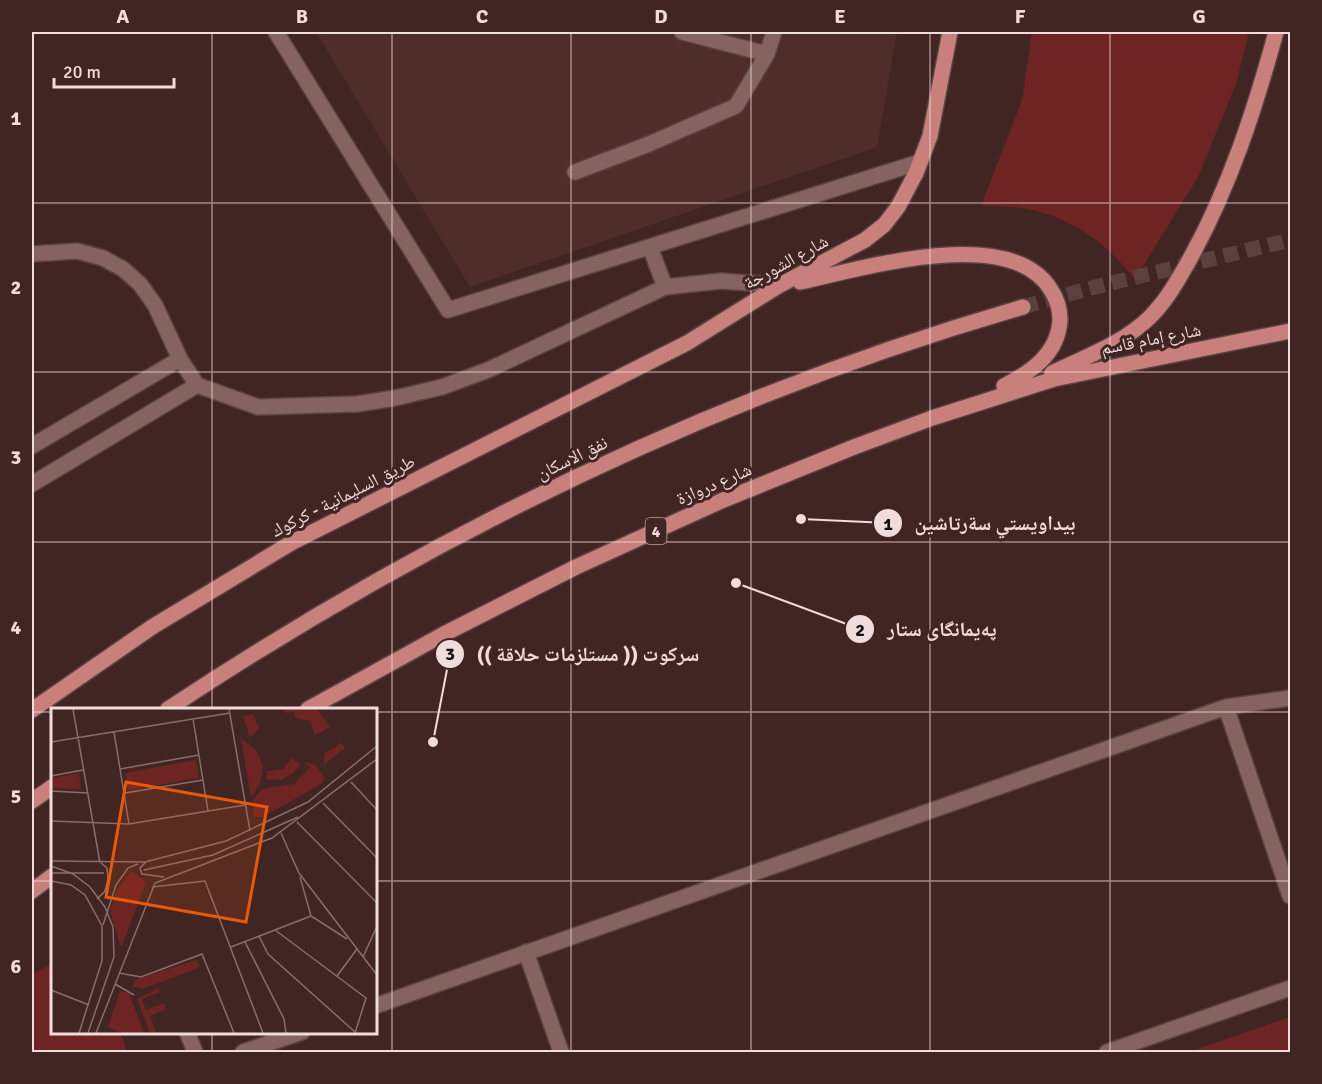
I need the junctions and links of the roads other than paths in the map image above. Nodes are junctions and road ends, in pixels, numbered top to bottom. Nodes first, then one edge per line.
1 (276, 32) edge
2 (682, 32) edge
3 (774, 32) edge
4 (950, 32) edge
5 (1276, 32) edge
6 (767, 54) junction
7 (920, 162) junction
8 (575, 172) dead end
9 (650, 247) junction
10 (32, 255) edge
11 (780, 285) junction
12 (665, 287) junction
13 (1023, 307) tunnel mouth
14 (1290, 331) edge
15 (687, 343) joint
16 (180, 358) junction
17 (197, 385) junction
18 (1019, 389) junction
19 (932, 418) junction
20 (32, 446) edge
21 (32, 484) edge
22 (1290, 698) edge
23 (1226, 707) junction
24 (170, 708) edge
25 (310, 708) edge
26 (32, 710) edge
27 (51, 788) edge
28 (32, 801) edge
29 (51, 877) edge
30 (32, 891) edge
31 (1290, 896) edge
32 (526, 952) junction
33 (1290, 988) edge
34 (376, 1006) edge
35 (187, 1033) edge
36 (299, 1033) edge
37 (195, 1053) edge
38 (243, 1053) edge
39 (561, 1053) edge
40 (1107, 1053) edge

1 - 9 street
2 - 6 street
3 - 6 street
4 - 7 main road
5 - 18 main road
6 - 8 street
7 - 9 street
7 - 11 main road, شارع الشورجة
9 - 12 street
10 - 16 street
11 - 12 street
11 - 15 main road, شارع الشورجة
11 - 19 main road
12 - 17 street
13 - 24 main road, نفق الاسكان
14 - 18 main road, شارع إمام قاسم
15 - 26 main road, طريق السليمانية - كركوك
16 - 17 street
16 - 20 street
17 - 21 street
18 - 19 main road, شارع دروازة / 4
19 - 25 main road, شارع دروازة / 4
22 - 23 street
23 - 31 street
23 - 32 street
27 - 28 main road
29 - 30 main road
32 - 34 street
32 - 39 street
33 - 40 street
35 - 37 street
36 - 38 street

